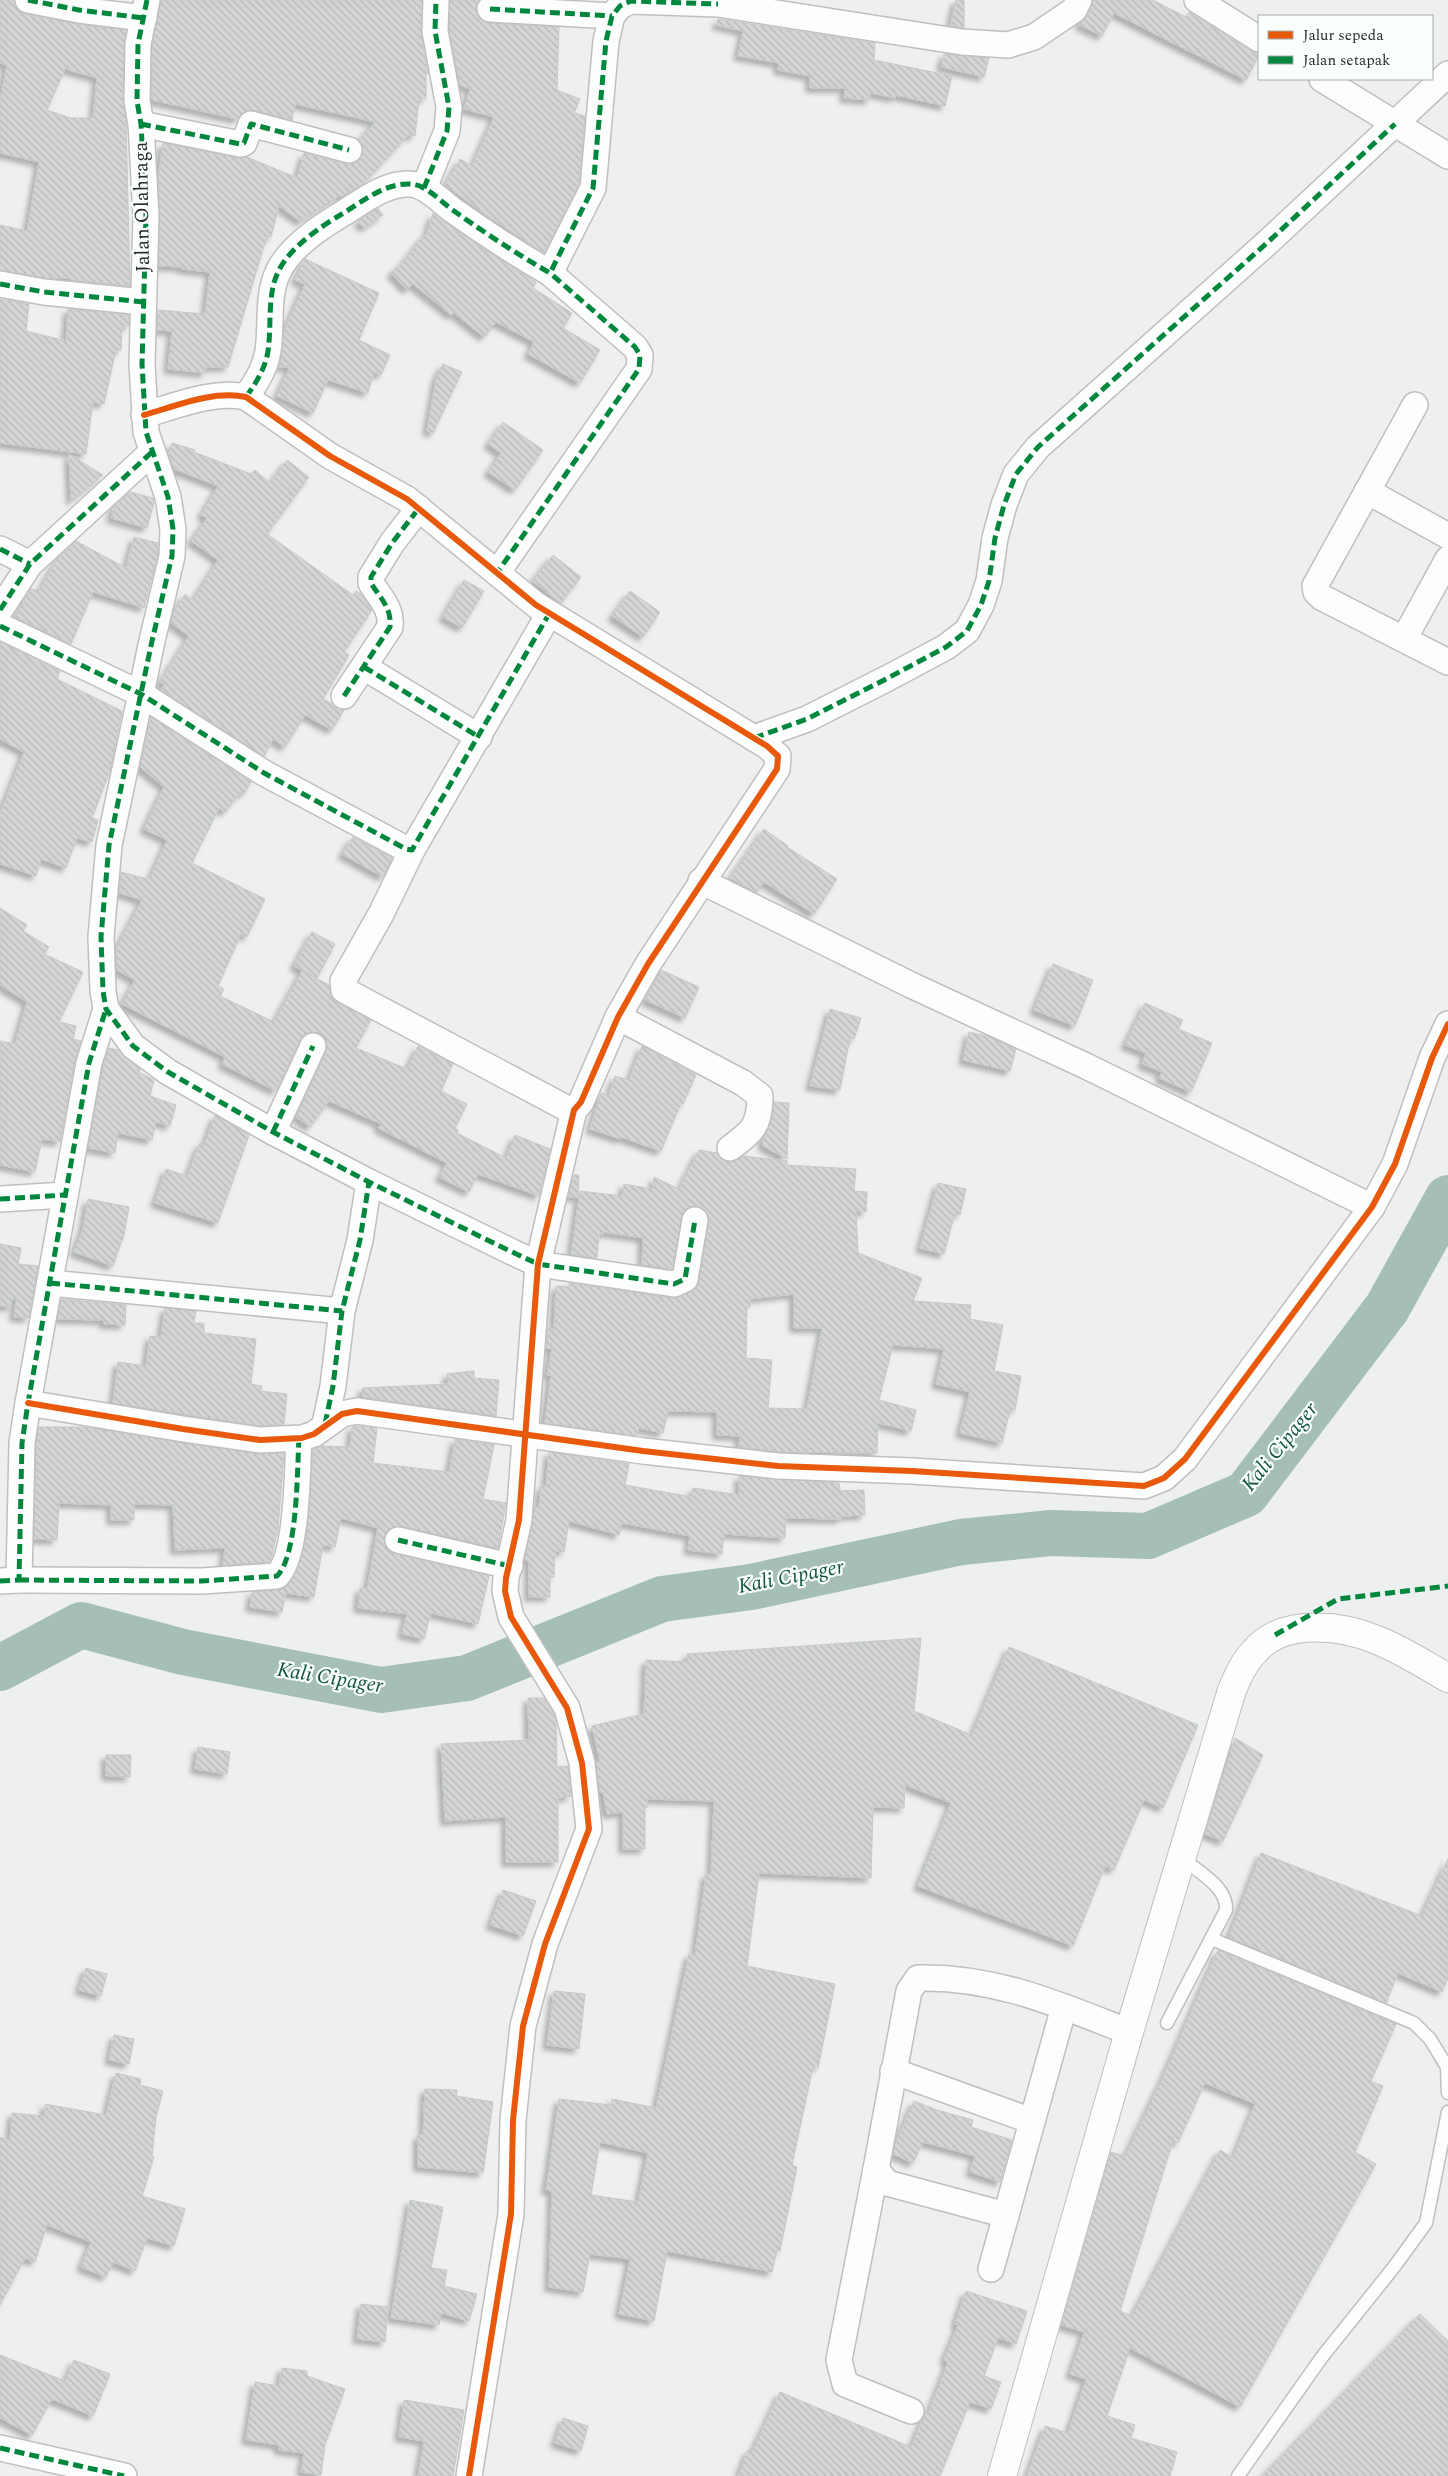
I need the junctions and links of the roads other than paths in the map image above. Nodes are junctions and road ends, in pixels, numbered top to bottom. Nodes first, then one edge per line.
1 (28, 0) edge
2 (436, 0) edge
3 (1079, 0) edge
4 (1197, 0) edge
5 (145, 9) edge
6 (490, 9) dead end
7 (612, 16) junction
8 (1258, 39) edge
9 (1448, 74) edge
10 (1324, 80) edge
11 (141, 124) junction
12 (1395, 124) junction
13 (349, 150) dead end
14 (1448, 156) edge
15 (424, 188) junction
16 (550, 273) junction
17 (0, 284) edge
18 (143, 302) junction
19 (246, 397) junction
20 (1415, 405) dead end
21 (144, 416) junction
22 (152, 452) junction
23 (1368, 491) junction
24 (419, 508) junction
25 (1448, 536) edge
26 (0, 549) edge
27 (1448, 559) edge
28 (30, 564) junction
29 (497, 572) junction
30 (0, 610) edge
31 (549, 614) junction
32 (0, 626) edge
33 (1404, 639) junction
34 (1448, 662) edge
35 (364, 667) junction
36 (142, 694) junction
37 (344, 696) dead end
38 (479, 737) junction
39 (754, 738) junction
40 (412, 850) junction
41 (702, 881) junction
42 (106, 1009) junction
43 (618, 1017) junction
44 (1448, 1024) edge
45 (313, 1046) dead end
46 (574, 1110) junction
47 (273, 1132) junction
48 (730, 1148) dead end
49 (368, 1182) junction
50 (66, 1195) junction
51 (0, 1199) edge
52 (1372, 1207) junction
53 (695, 1220) dead end
54 (538, 1264) junction
55 (50, 1283) junction
56 (342, 1311) junction
57 (28, 1403) junction
58 (325, 1424) junction
59 (525, 1434) junction
60 (299, 1439) junction
61 (398, 1540) dead end
62 (510, 1566) junction
63 (10, 1580) edge
64 (1448, 1678) edge
65 (1182, 1858) junction
66 (1212, 1939) junction
67 (1064, 2007) junction
68 (1167, 2023) dead end
69 (1129, 2032) junction
70 (893, 2071) junction
71 (1448, 2093) edge
72 (1448, 2112) edge
73 (1032, 2121) junction
74 (876, 2169) junction
75 (1006, 2215) junction
76 (991, 2269) dead end
77 (911, 2410) dead end
78 (0, 2448) edge
79 (124, 2476) edge
80 (469, 2476) edge
81 (1002, 2476) edge
82 (1238, 2476) edge

1 - 5 street
2 - 15 street
3 - 7 street
4 - 8 street
5 - 11 street, Jalan Olahraga
6 - 7 street
7 - 16 street
9 - 12 street
10 - 12 street
11 - 13 street
11 - 18 street, Jalan Olahraga
12 - 14 street
12 - 39 street
15 - 16 street
15 - 19 street
16 - 29 street
17 - 18 street
18 - 21 street, Jalan Olahraga
19 - 21 street
19 - 24 street
20 - 23 street
21 - 22 street, Jalan Olahraga
22 - 28 street
22 - 36 street, Jalan Olahraga
23 - 25 street
23 - 33 street
24 - 29 street
24 - 35 street
26 - 28 street
27 - 33 street
28 - 30 street
29 - 31 street
31 - 38 street
31 - 39 street
32 - 36 street
33 - 34 street
35 - 37 street
35 - 38 street
36 - 40 street
36 - 42 street, Jalan Olahraga
38 - 40 street
39 - 41 street
40 - 46 street
41 - 43 street
41 - 52 street
42 - 47 street
42 - 50 street
43 - 46 street
43 - 48 street
44 - 52 street
45 - 47 street
46 - 54 street
47 - 49 street
49 - 54 street
49 - 56 street
50 - 51 street
50 - 55 street
52 - 59 street
53 - 54 street
54 - 59 street
55 - 56 street
55 - 57 street
56 - 58 street
57 - 60 street
57 - 63 street
58 - 59 street
58 - 60 street
59 - 62 street
60 - 63 street
61 - 62 street
62 - 80 street
64 - 65 street
65 - 66 lane
65 - 69 street
66 - 68 lane
66 - 71 lane
67 - 69 street
67 - 70 street
67 - 73 street
69 - 81 street
70 - 73 street
70 - 74 street
72 - 82 lane
73 - 75 street
74 - 75 street
74 - 77 street
75 - 76 street
78 - 79 street

